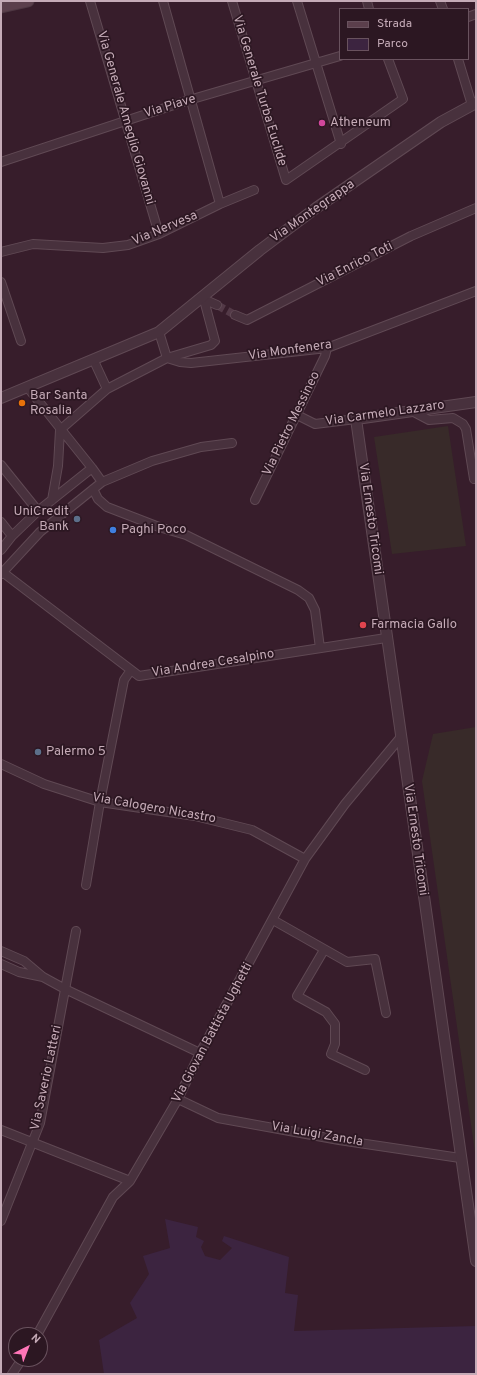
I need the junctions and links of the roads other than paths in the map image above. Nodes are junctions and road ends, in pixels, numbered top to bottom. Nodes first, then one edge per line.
1 (28, 1) edge
2 (90, 1) edge
3 (162, 1) edge
4 (232, 1) edge
5 (297, 1) edge
6 (1, 7) edge
7 (339, 56) edge
8 (388, 60) edge
9 (458, 60) edge
10 (316, 62) junction
11 (255, 82) junction
12 (189, 100) junction
13 (474, 104) edge
14 (125, 120) junction
15 (341, 144) junction
16 (1, 162) edge
17 (254, 190) dead end
18 (220, 204) junction
19 (476, 208) edge
20 (159, 234) junction
21 (1, 252) edge
22 (1, 282) edge
23 (476, 291) edge
24 (203, 299) junction
25 (217, 305) tunnel mouth
26 (235, 315) tunnel mouth
27 (159, 332) junction
28 (21, 341) dead end
29 (327, 348) junction
30 (167, 358) junction
31 (94, 360) junction
32 (28, 388) junction
33 (106, 389) junction
34 (1, 398) edge
35 (475, 404) edge
36 (412, 411) junction
37 (297, 415) junction
38 (356, 419) junction
39 (60, 430) junction
40 (232, 443) dead end
41 (1, 465) edge
42 (92, 468) junction
43 (474, 479) dead end
44 (102, 482) junction
45 (93, 489) junction
46 (52, 500) junction
47 (255, 500) dead end
48 (38, 511) junction
49 (1, 522) edge
50 (12, 536) junction
51 (1, 550) edge
52 (1, 572) edge
53 (386, 638) junction
54 (320, 648) junction
55 (131, 670) junction
56 (400, 738) junction
57 (1, 764) edge
58 (100, 802) junction
59 (305, 859) junction
60 (86, 885) dead end
61 (273, 920) junction
62 (76, 931) dead end
63 (324, 950) junction
64 (1, 951) edge
65 (1, 964) edge
66 (43, 977) junction
67 (65, 989) junction
68 (386, 1013) dead end
69 (200, 1054) junction
70 (365, 1070) dead end
71 (178, 1098) junction
72 (1, 1130) edge
73 (33, 1143) junction
74 (460, 1158) junction
75 (130, 1181) junction
76 (1, 1221) edge
77 (476, 1261) edge
78 (41, 1327) edge

1 - 6 main road
2 - 14 street, Via Generale Ameglio Giovanni
3 - 12 street
4 - 11 street, Via Generale Turba Euclide
5 - 10 street
7 - 10 street, Via Piave
8 - 15 street
9 - 13 street
10 - 11 street, Via Piave
10 - 15 street
11 - 12 street, Via Piave
11 - 15 street, Via Generale Turba Euclide
12 - 14 street, Via Piave
12 - 18 street
13 - 24 street, Via Montegrappa
14 - 16 street, Via Piave
14 - 20 street, Via Generale Ameglio Giovanni
17 - 18 street, Via Nervesa
18 - 20 street, Via Nervesa
19 - 26 street, Via Enrico Toti
20 - 21 street, Via Nervesa
22 - 28 street
23 - 29 street, Via Monfenera
24 - 25 street
24 - 27 street, Via Montegrappa
24 - 30 street
27 - 30 street
27 - 31 street, Via Montegrappa
29 - 30 street, Via Monfenera
29 - 37 street, Via Pietro Messineo
30 - 33 street
31 - 32 street, Via Montegrappa
31 - 33 street
32 - 34 street, Via Montegrappa
32 - 39 street
33 - 39 street
35 - 36 street, Via Carmelo Lazzaro
36 - 38 street, Via Carmelo Lazzaro
36 - 43 street
37 - 38 street, Via Carmelo Lazzaro
37 - 47 street, Via Pietro Messineo
38 - 53 street, Via Ernesto Tricomi
39 - 42 street
39 - 46 street
40 - 44 street
41 - 48 street
42 - 44 street
42 - 46 street
44 - 45 street
45 - 52 street
45 - 54 street
46 - 48 street
48 - 50 street
49 - 50 street
50 - 51 street
52 - 55 street, Via Andrea Cesalpino
53 - 54 street, Via Andrea Cesalpino
53 - 56 street, Via Ernesto Tricomi
54 - 55 street, Via Andrea Cesalpino
55 - 58 street
56 - 59 street, Via Giovan Battista Ughetti
56 - 74 street, Via Ernesto Tricomi
57 - 58 street, Via Calogero Nicastro
58 - 59 street, Via Calogero Nicastro
58 - 60 street
59 - 61 street, Via Giovan Battista Ughetti
61 - 63 street
61 - 69 street, Via Giovan Battista Ughetti
62 - 67 street, Via Saverio Latteri
63 - 68 street
63 - 70 street
64 - 66 street
65 - 66 street
66 - 67 street
67 - 69 street
67 - 73 street, Via Saverio Latteri
69 - 71 street, Via Giovan Battista Ughetti
71 - 74 street, Via Luigi Zancla
71 - 75 street, Via Giovan Battista Ughetti
72 - 73 street
73 - 75 street
73 - 76 street, Via Saverio Latteri
74 - 77 street, Via Ernesto Tricomi
75 - 78 street, Via Giovan Battista Ughetti

